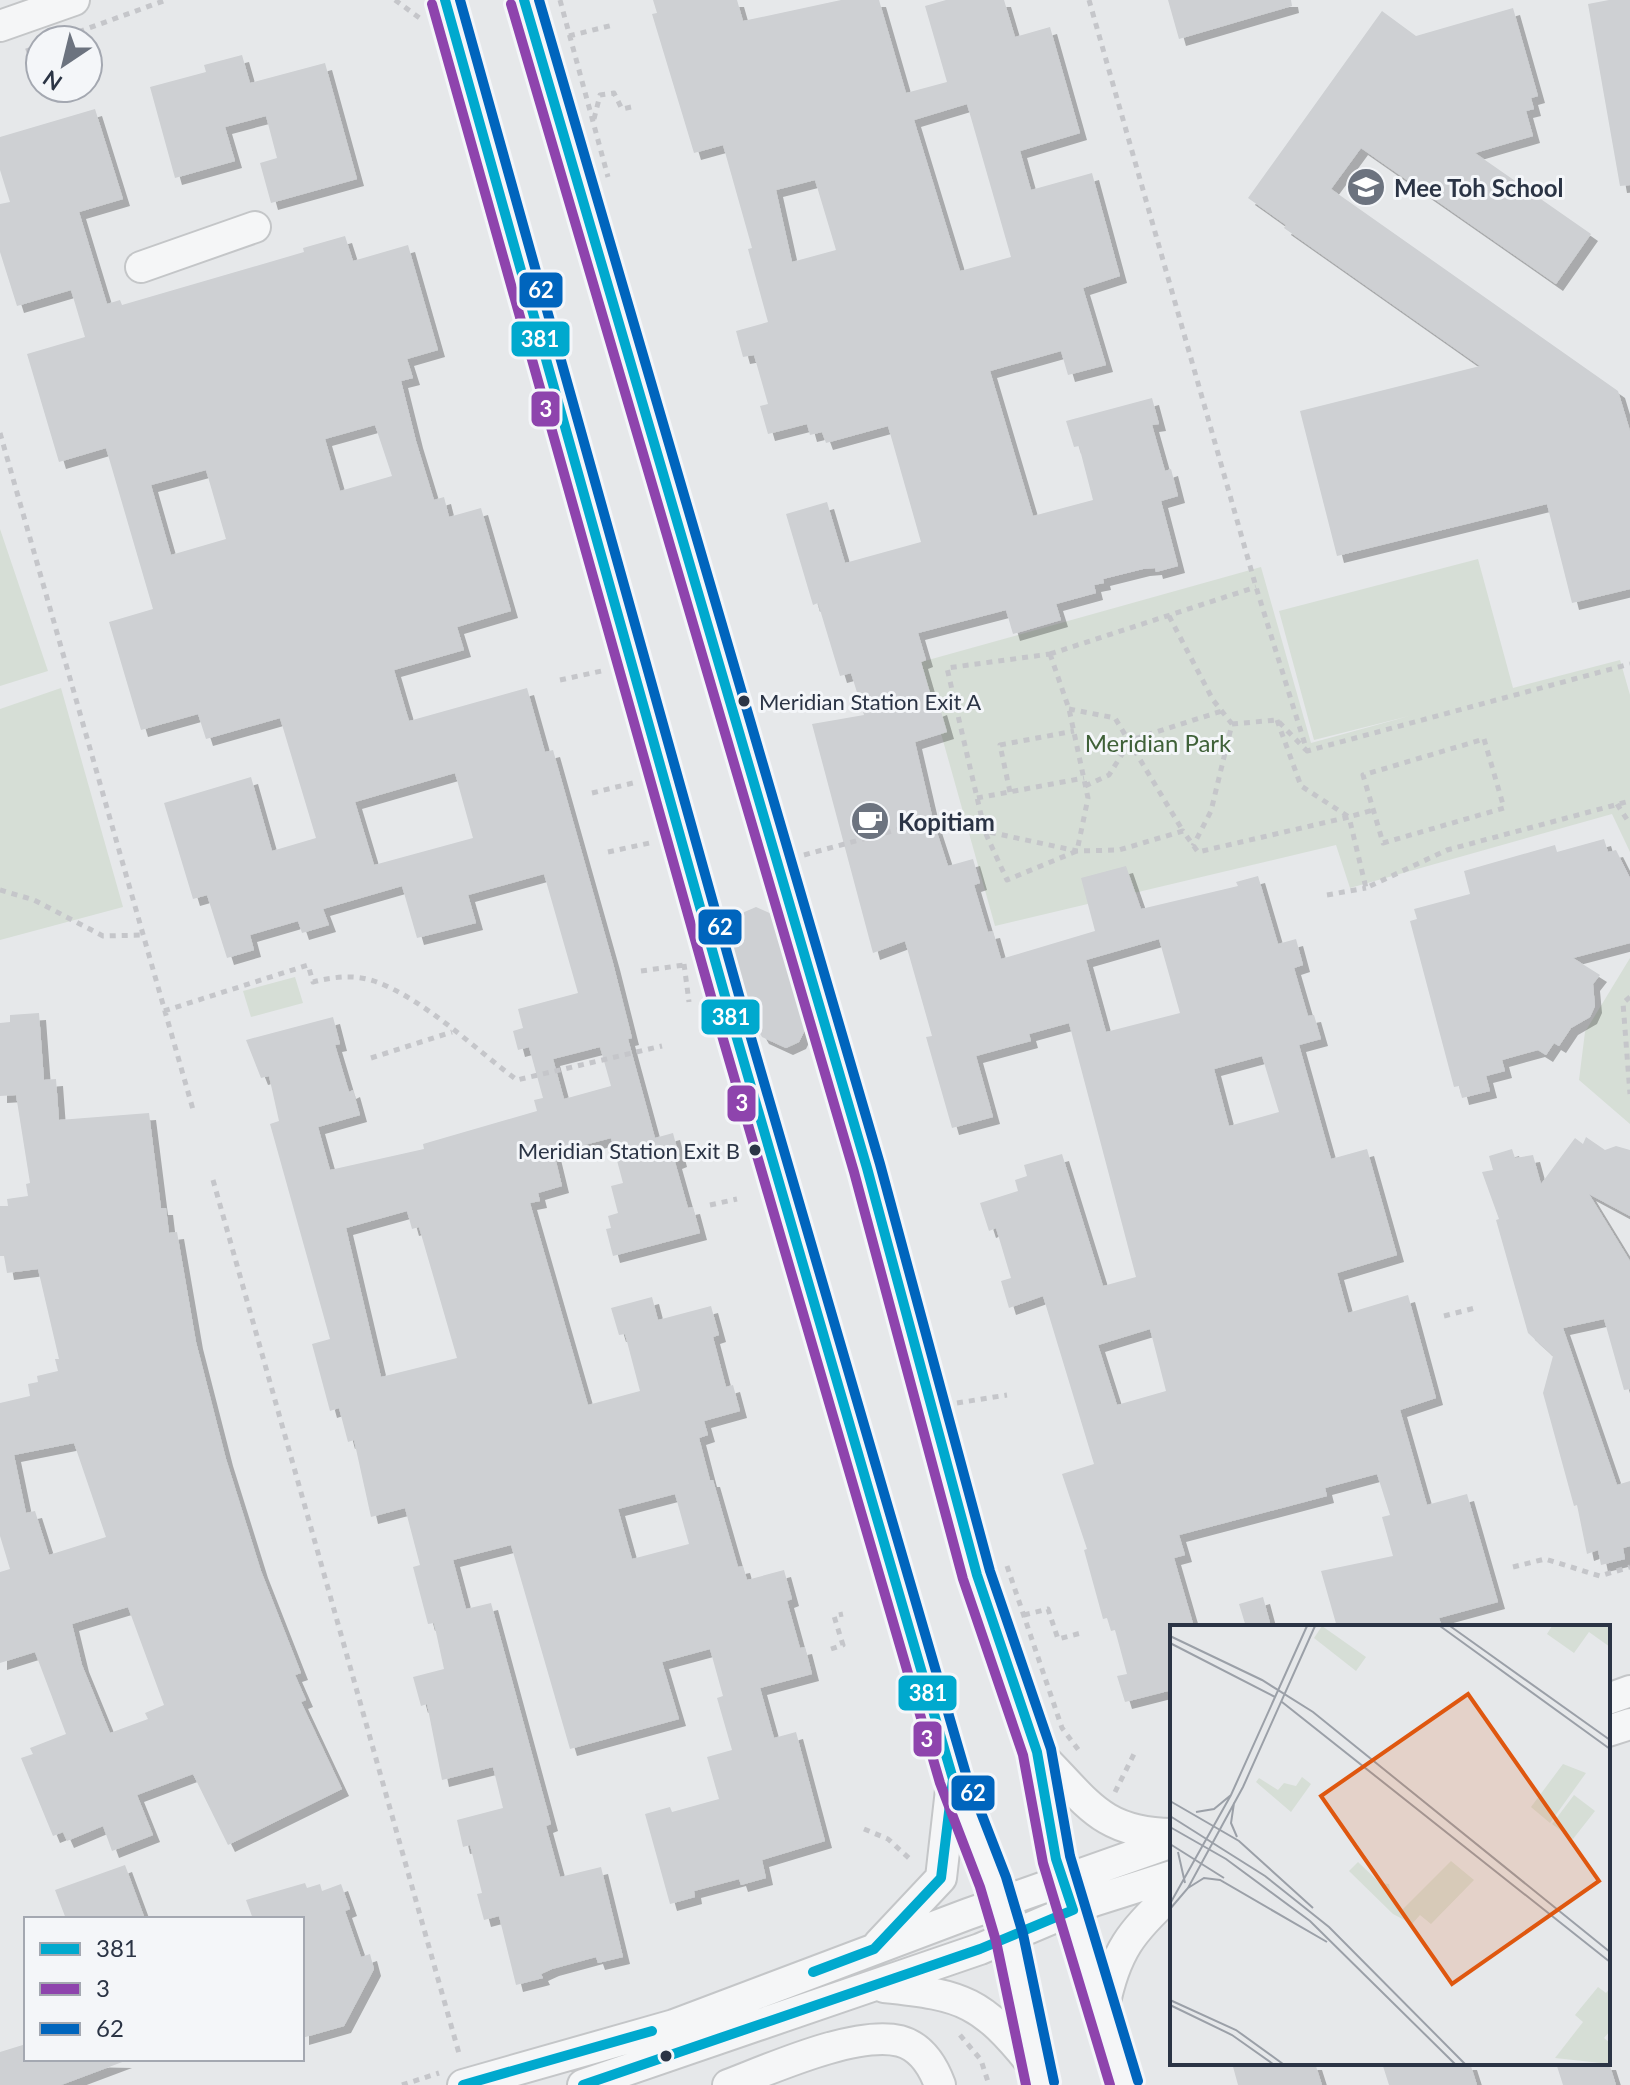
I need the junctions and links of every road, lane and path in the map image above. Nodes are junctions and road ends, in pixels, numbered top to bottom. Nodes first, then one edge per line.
1 (74, 0) edge
2 (166, 0) edge
3 (524, 0) edge
4 (560, 0) edge
5 (1089, 0) edge
6 (445, 1) edge
7 (100, 24) edge
8 (613, 25) dead end
9 (0, 26) edge
10 (569, 36) junction
11 (636, 106) dead end
12 (593, 119) junction
13 (609, 181) dead end
14 (255, 227) dead end
15 (141, 267) dead end
16 (0, 433) edge
17 (1256, 587) junction
18 (1169, 616) junction
19 (1050, 654) junction
20 (630, 662) junction
21 (1630, 664) edge
22 (560, 680) dead end
23 (1069, 709) junction
24 (1222, 711) junction
25 (1277, 720) junction
26 (1232, 724) junction
27 (1074, 731) junction
28 (1131, 740) junction
29 (1307, 751) junction
30 (643, 781) dead end
31 (1085, 782) junction
32 (1010, 792) junction
33 (592, 793) dead end
34 (977, 798) junction
35 (1630, 802) edge
36 (1615, 805) junction
37 (1373, 810) junction
38 (1349, 817) junction
39 (1630, 824) edge
40 (1183, 831) junction
41 (985, 832) junction
42 (657, 841) dead end
43 (1193, 846) junction
44 (1077, 851) junction
45 (608, 852) dead end
46 (800, 856) dead end
47 (1366, 888) junction
48 (0, 890) edge
49 (1327, 895) dead end
50 (143, 935) junction
51 (684, 965) dead end
52 (641, 971) dead end
53 (1630, 997) edge
54 (164, 1011) junction
55 (452, 1032) junction
56 (662, 1046) dead end
57 (371, 1058) dead end
58 (1630, 1094) edge
59 (194, 1113) dead end
60 (213, 1180) dead end
61 (737, 1199) dead end
62 (710, 1205) dead end
63 (1475, 1308) dead end
64 (1444, 1316) dead end
65 (951, 1389) dead end
66 (1007, 1395) dead end
67 (955, 1404) junction
68 (960, 1419) dead end
69 (1003, 1555) dead end
70 (1513, 1567) dead end
71 (1630, 1567) edge
72 (843, 1614) dead end
73 (1024, 1615) junction
74 (1081, 1633) dead end
75 (831, 1649) dead end
76 (1630, 1691) edge
77 (1610, 1698) edge
78 (1630, 1724) edge
79 (1610, 1730) edge
80 (1037, 1752) junction
81 (1134, 1754) dead end
82 (1087, 1761) dead end
83 (953, 1779) junction
84 (1105, 1783) dead end
85 (1114, 1795) junction
86 (1124, 1799) dead end
87 (864, 1829) dead end
88 (1170, 1834) edge
89 (1170, 1843) edge
90 (911, 1860) dead end
91 (1170, 1876) edge
92 (1068, 1896) junction
93 (1170, 1896) edge
94 (999, 1905) junction
95 (1010, 1938) junction
96 (874, 1949) junction
97 (874, 1986) junction
98 (1104, 2009) junction
99 (463, 2075) edge
100 (1038, 2076) edge
101 (583, 2085) edge
102 (728, 2085) edge
103 (940, 2085) edge
104 (1125, 2085) edge

1 - 9 street
2 - 7 path
3 - 80 street
4 - 10 path
5 - 17 path
6 - 20 street
8 - 10 path
10 - 12 path
11 - 12 path
12 - 13 path
14 - 15 street
16 - 50 path
17 - 18 path
17 - 29 path
18 - 19 path
18 - 24 path
19 - 23 path
19 - 34 path
20 - 22 path
20 - 83 street
21 - 29 path
23 - 27 path
23 - 28 path
24 - 26 path
24 - 28 path
25 - 26 path
25 - 29 path
25 - 38 path
26 - 43 path
27 - 31 path
27 - 32 path
28 - 31 path
28 - 40 path
30 - 33 path
31 - 32 path
31 - 44 path
32 - 34 path
34 - 41 path
35 - 36 path
36 - 39 path
36 - 47 path
37 - 37 path
37 - 38 path
38 - 43 path
38 - 47 path
40 - 43 path
40 - 44 path
41 - 44 path
41 - 44 path
41 - 46 path
42 - 45 path
47 - 49 path
48 - 50 path
50 - 54 path
51 - 52 path
53 - 58 path
54 - 55 path
54 - 59 path
55 - 56 path
55 - 57 path
60 - 99 path
61 - 62 path
63 - 64 path
65 - 67 path
66 - 67 path
67 - 68 path
69 - 73 path
70 - 71 path
72 - 75 path
73 - 74 path
73 - 82 path
76 - 77 street
78 - 79 street
80 - 88 street
80 - 92 street
81 - 85 path
83 - 94 street
83 - 96 street
84 - 85 path
85 - 86 path
87 - 90 path
89 - 92 street
91 - 92 street
92 - 94 street
92 - 95 street
92 - 98 street
93 - 98 street
94 - 95 street
94 - 96 street
95 - 97 street
95 - 100 street
96 - 99 street
97 - 100 street
97 - 101 street
98 - 104 street
102 - 103 street

